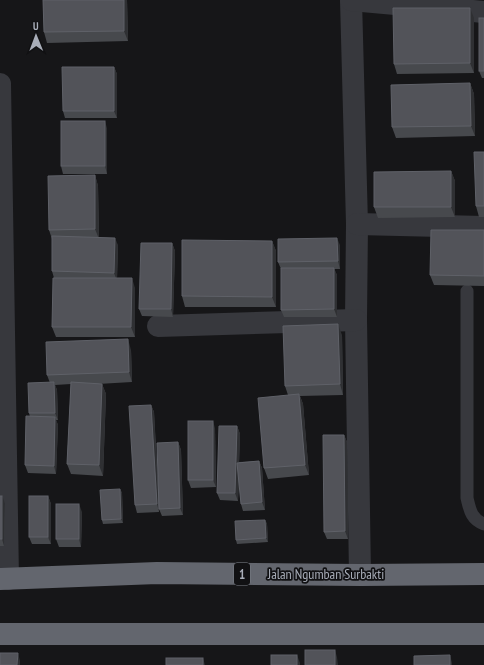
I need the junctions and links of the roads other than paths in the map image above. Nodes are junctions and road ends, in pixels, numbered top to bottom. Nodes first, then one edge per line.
1 (351, 0) edge
2 (484, 12) edge
3 (0, 84) edge
4 (1, 136) edge
5 (357, 224) junction
6 (484, 227) edge
7 (467, 291) edge
8 (356, 320) junction
9 (158, 326) dead end
10 (484, 524) edge
11 (484, 574) edge
12 (360, 575) junction
13 (4, 579) edge
14 (0, 634) edge
15 (484, 634) edge

1 - 2 street
1 - 5 street
3 - 4 street
4 - 13 street
5 - 6 street
5 - 8 street
7 - 10 lane
8 - 9 street
8 - 12 street
11 - 12 highway, Jalan Ngumban Surbakti / 1
12 - 13 highway, Jalan Ngumban Surbakti / 1
14 - 15 highway

